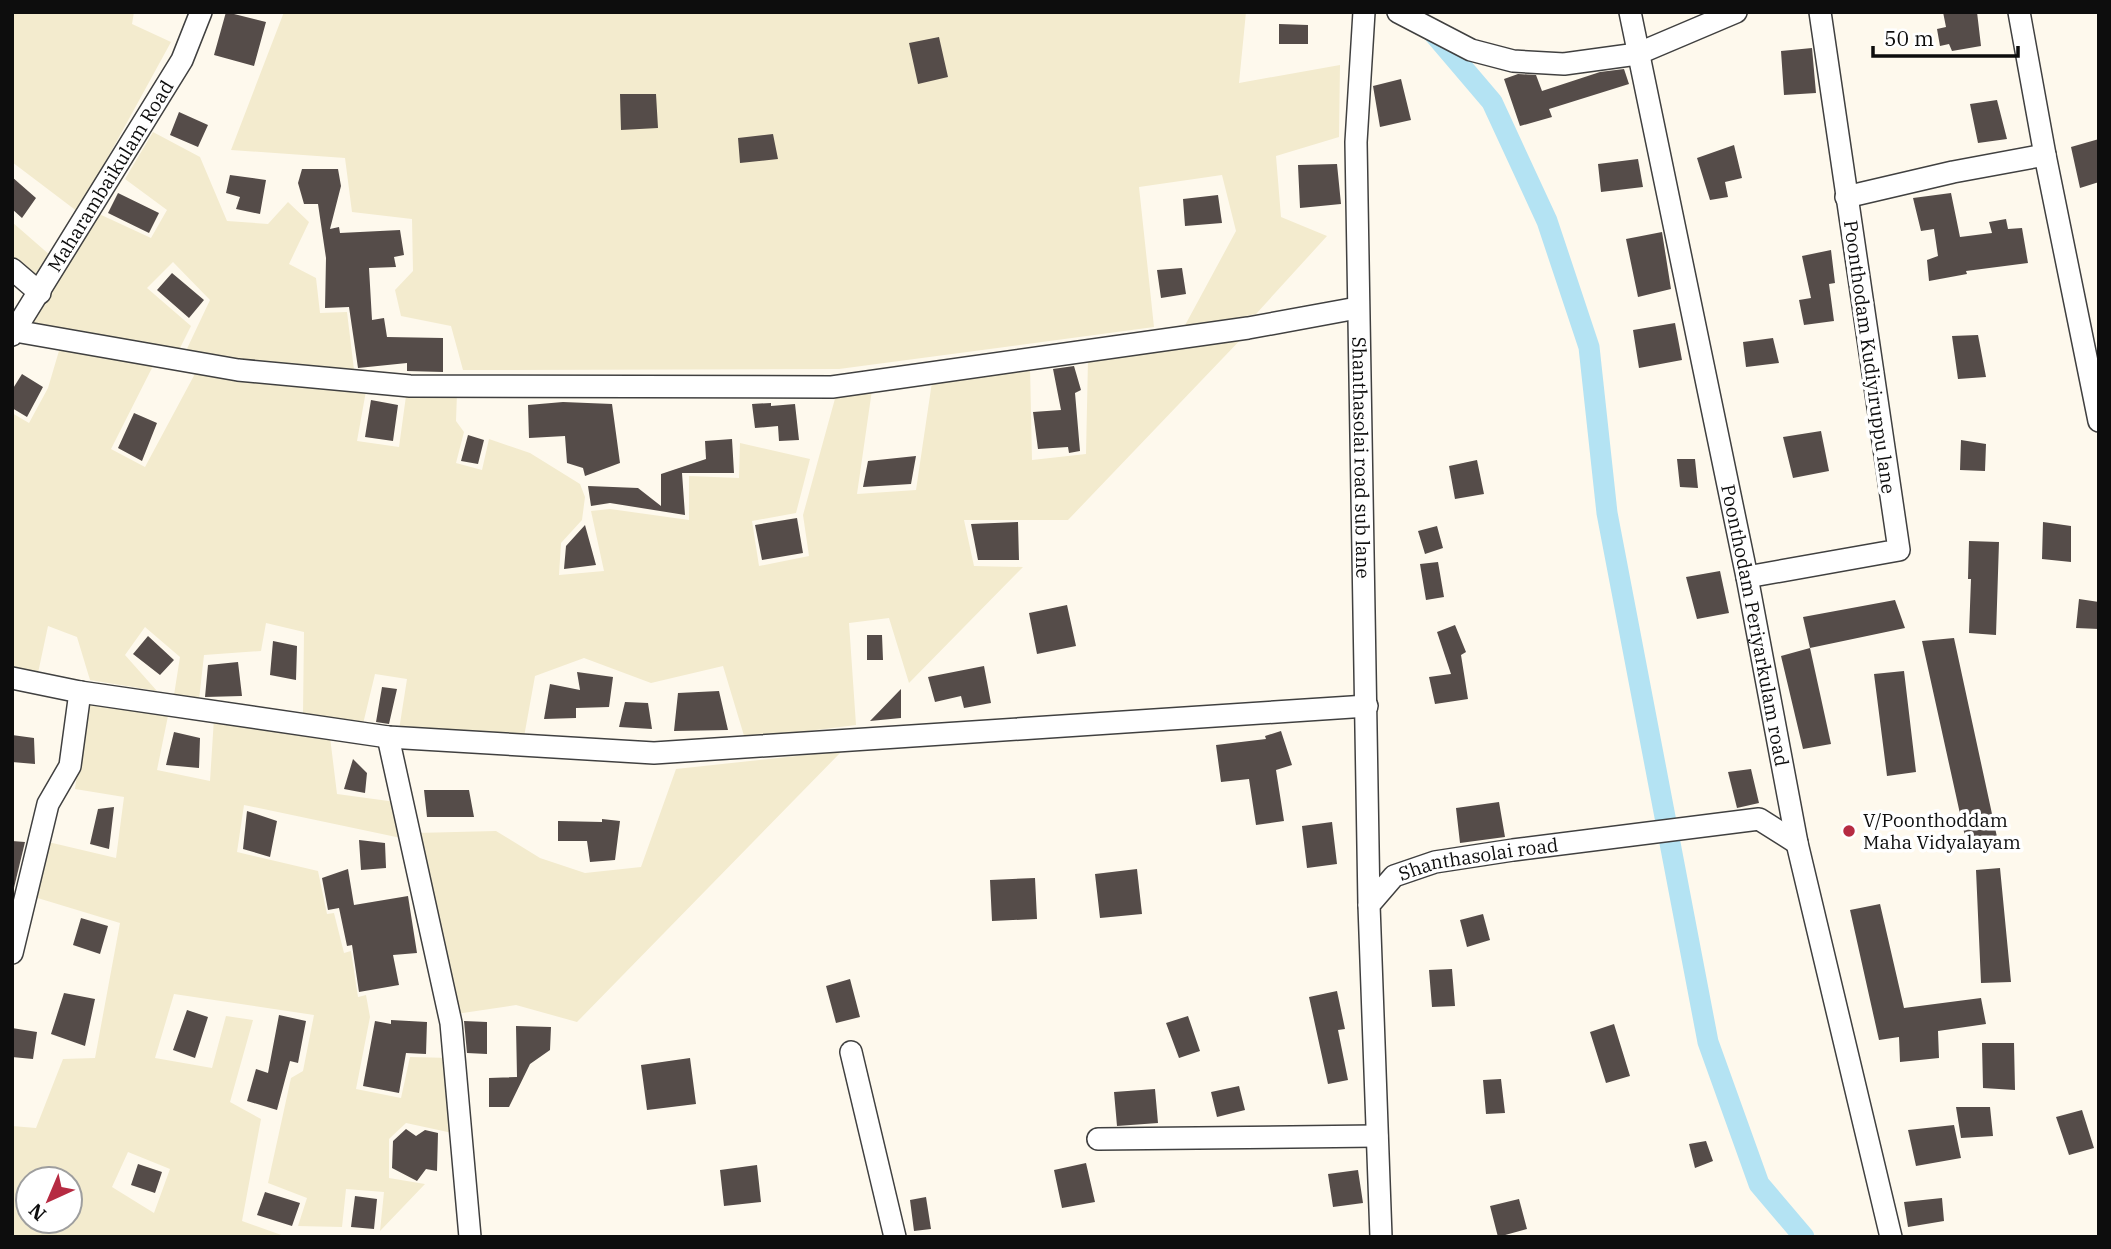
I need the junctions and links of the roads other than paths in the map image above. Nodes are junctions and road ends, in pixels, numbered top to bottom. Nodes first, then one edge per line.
1 (201, 12) edge
2 (1364, 12) edge
3 (1398, 12) edge
4 (1630, 12) edge
5 (1736, 12) edge
6 (1819, 12) edge
7 (2019, 12) edge
8 (1637, 54) junction
9 (2045, 155) junction
10 (1846, 197) junction
11 (12, 270) edge
12 (40, 293) junction
13 (1357, 308) junction
14 (14, 333) edge
15 (2099, 421) edge
16 (1746, 577) junction
17 (12, 677) edge
18 (80, 692) junction
19 (1367, 706) junction
20 (388, 737) junction
21 (1797, 842) junction
22 (1369, 905) junction
23 (12, 953) edge
24 (851, 1052) dead end
25 (1377, 1136) junction
26 (1098, 1139) dead end
27 (470, 1237) edge
28 (895, 1237) edge
29 (1381, 1237) edge
30 (1891, 1237) edge

1 - 12 street, Maharambaikulam Road
2 - 13 street, Shanthasolai road sub lane
3 - 8 street
4 - 8 street, Poonthodam Periyarkulam road
5 - 8 street
6 - 10 street, Poonthodam Kudiyiruppu lane
7 - 9 street
8 - 16 street, Poonthodam Periyarkulam road
9 - 10 street
9 - 15 street
10 - 16 street, Poonthodam Kudiyiruppu lane
11 - 12 street
12 - 14 street, Maharambaikulam Road
13 - 14 street
13 - 19 street, Shanthasolai road sub lane
16 - 21 street, Poonthodam Periyarkulam road
17 - 18 street
18 - 20 street
18 - 23 street
19 - 20 street
19 - 22 street, Shanthasolai road sub lane
20 - 27 street
21 - 22 street, Shanthasolai road
21 - 30 street, Poonthodam Periyarkulam road
22 - 25 street
24 - 28 street
25 - 26 street
25 - 29 street

